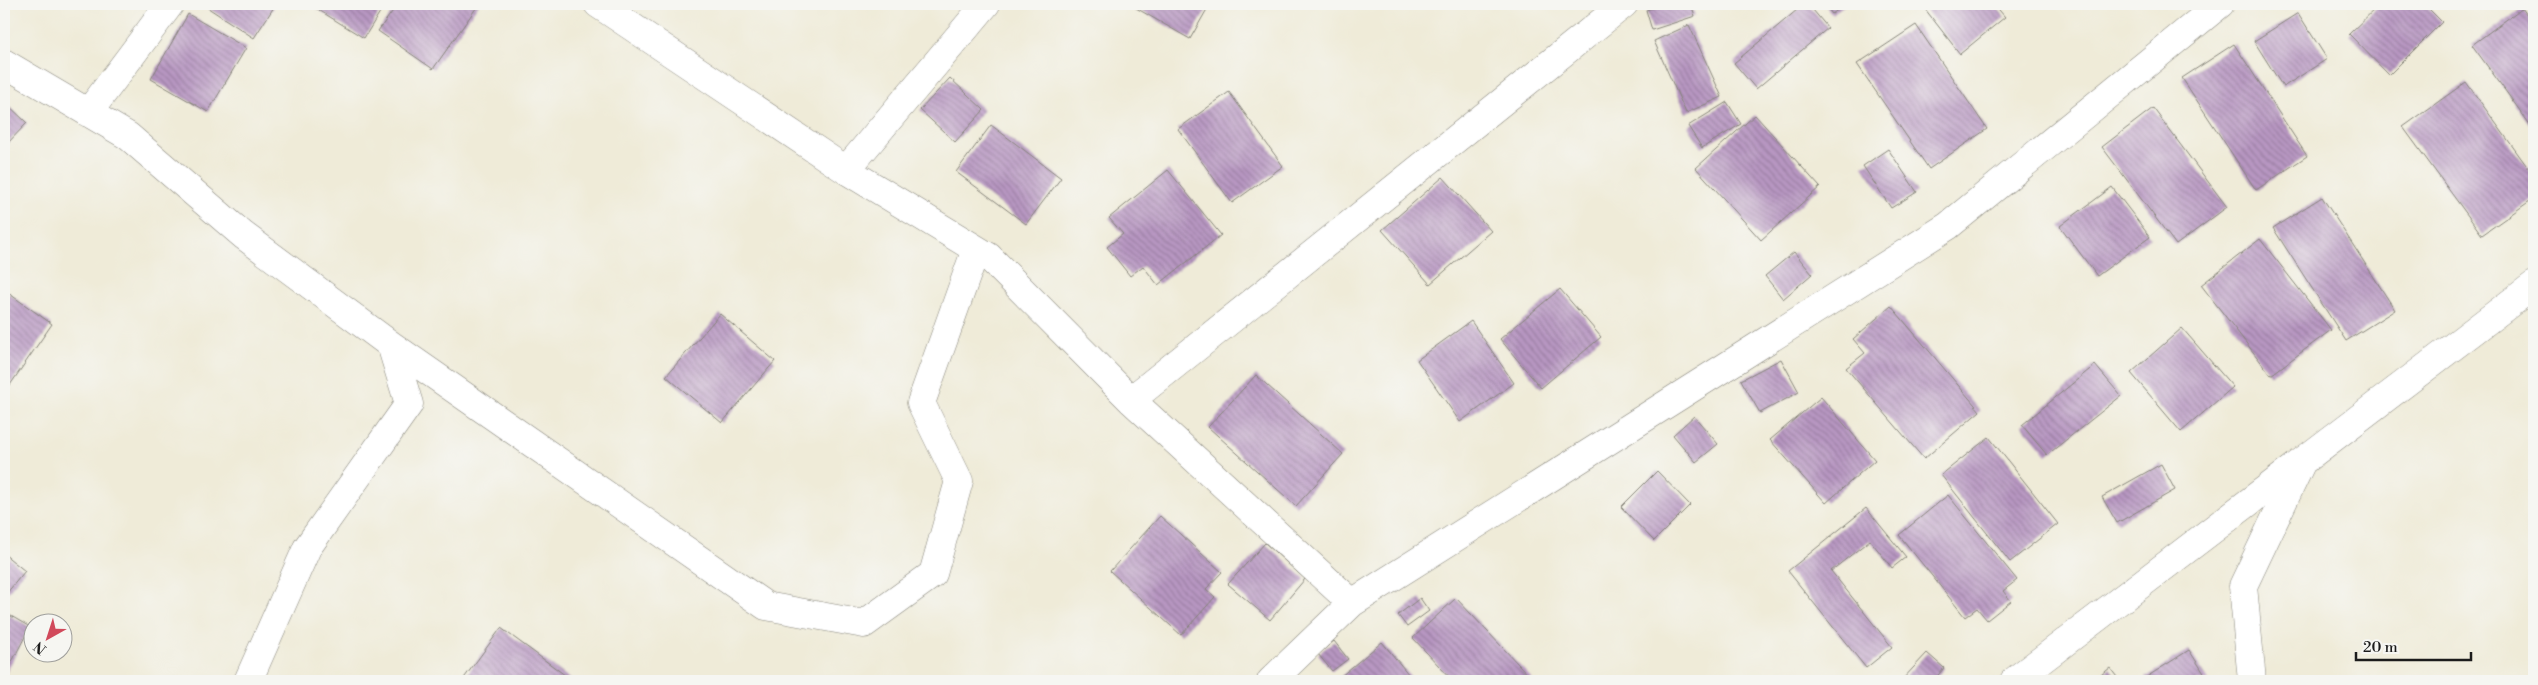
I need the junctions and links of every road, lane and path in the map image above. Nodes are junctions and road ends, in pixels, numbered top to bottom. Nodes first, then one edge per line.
1 (170, 4) edge
2 (598, 4) edge
3 (986, 4) edge
4 (1624, 4) edge
5 (2220, 4) edge
6 (4, 63) edge
7 (88, 113) junction
8 (846, 170) junction
9 (976, 249) junction
10 (2534, 285) edge
11 (391, 346) junction
12 (1131, 400) junction
13 (2303, 460) junction
14 (1352, 603) junction
15 (248, 681) edge
16 (1270, 681) edge
17 (2014, 681) edge
18 (2252, 681) edge

1 - 7 street
2 - 8 street
3 - 8 street
4 - 12 street
5 - 14 street
6 - 7 street
7 - 11 street
8 - 9 street
9 - 11 street
9 - 12 street
10 - 13 street
11 - 15 street
12 - 14 street
13 - 17 street
13 - 18 street
14 - 16 street

